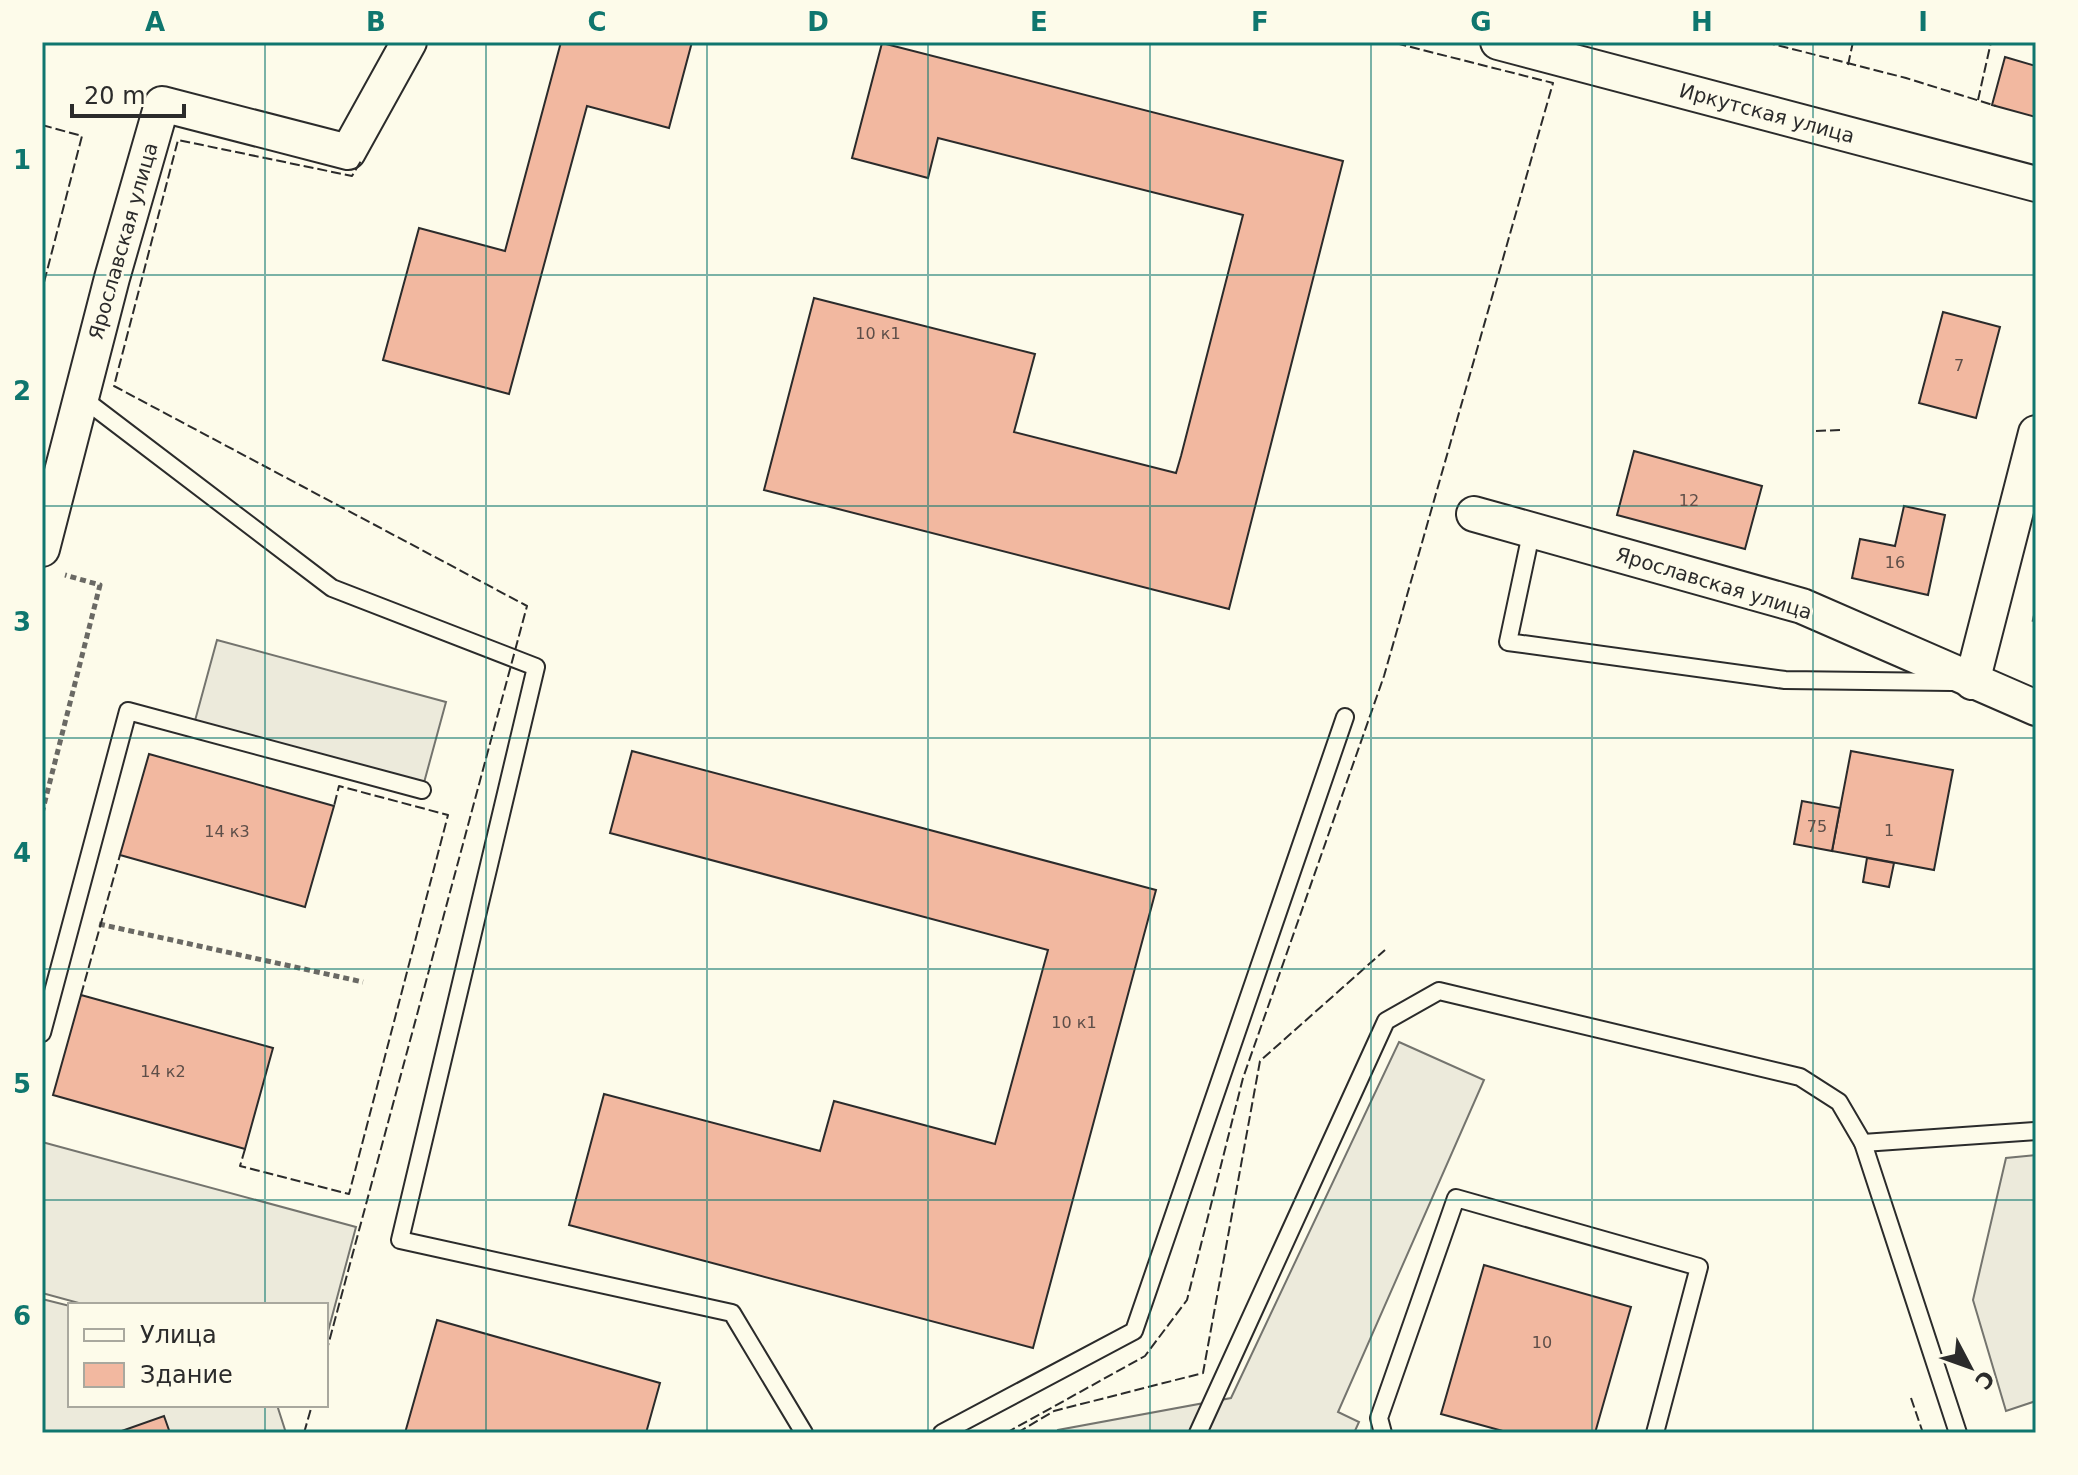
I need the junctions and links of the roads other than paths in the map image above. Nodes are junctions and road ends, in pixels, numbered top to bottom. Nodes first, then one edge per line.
1 (409, 42) edge
2 (1498, 42) edge
3 (2036, 184) edge
4 (81, 397) junction
5 (2036, 433) edge
6 (1474, 514) dead end
7 (1532, 529) junction
8 (49, 560) edge
9 (1972, 682) junction
10 (2036, 708) edge
11 (1345, 717) dead end
12 (422, 790) dead end
13 (42, 1033) edge
14 (2036, 1131) edge
15 (1863, 1143) junction
16 (804, 1433) edge
17 (942, 1433) edge
18 (1198, 1433) edge
19 (1383, 1433) edge
20 (1655, 1433) edge
21 (1958, 1433) edge

1 - 4 street, Ярославская улица
2 - 3 street, Иркутская улица
4 - 8 street, Ярославская улица
4 - 16 lane
5 - 9 street
6 - 7 street, Ярославская улица
7 - 9 street, Ярославская улица
7 - 9 lane
9 - 10 street, Ярославская улица
11 - 17 lane
12 - 13 lane
14 - 15 lane
15 - 18 lane
15 - 21 lane
19 - 20 lane

